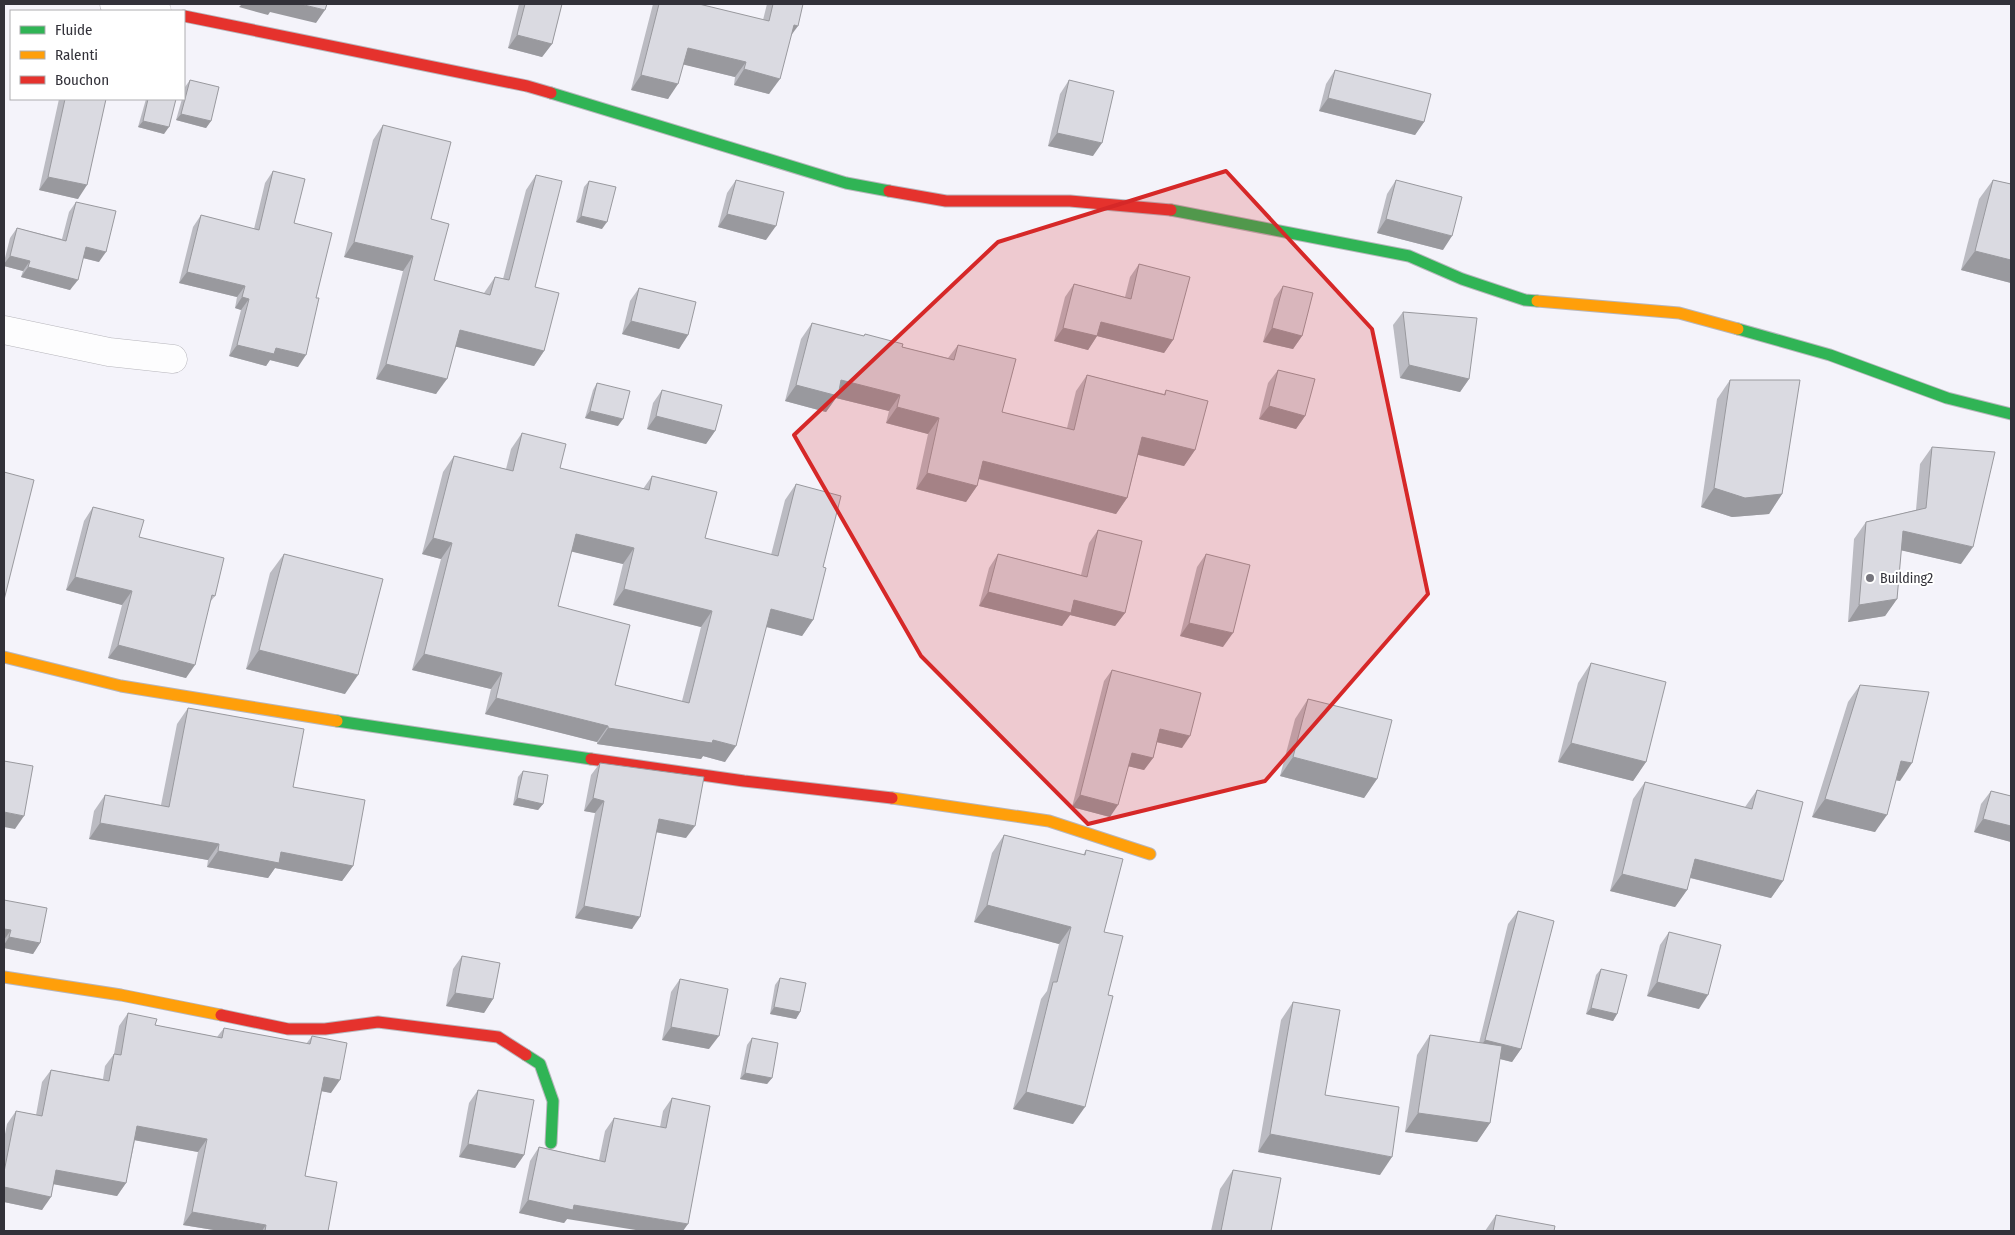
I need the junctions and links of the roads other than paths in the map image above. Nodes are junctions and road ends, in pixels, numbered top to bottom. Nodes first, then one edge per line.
1 (114, 4) edge
2 (151, 10) edge
3 (185, 16) edge
4 (4, 330) edge
5 (173, 359) dead end
6 (2011, 414) edge
7 (4, 657) edge
8 (1150, 854) dead end
9 (4, 977) edge
10 (552, 1143) dead end

1 - 2 street
3 - 6 street
4 - 5 street
7 - 8 street
9 - 10 street

